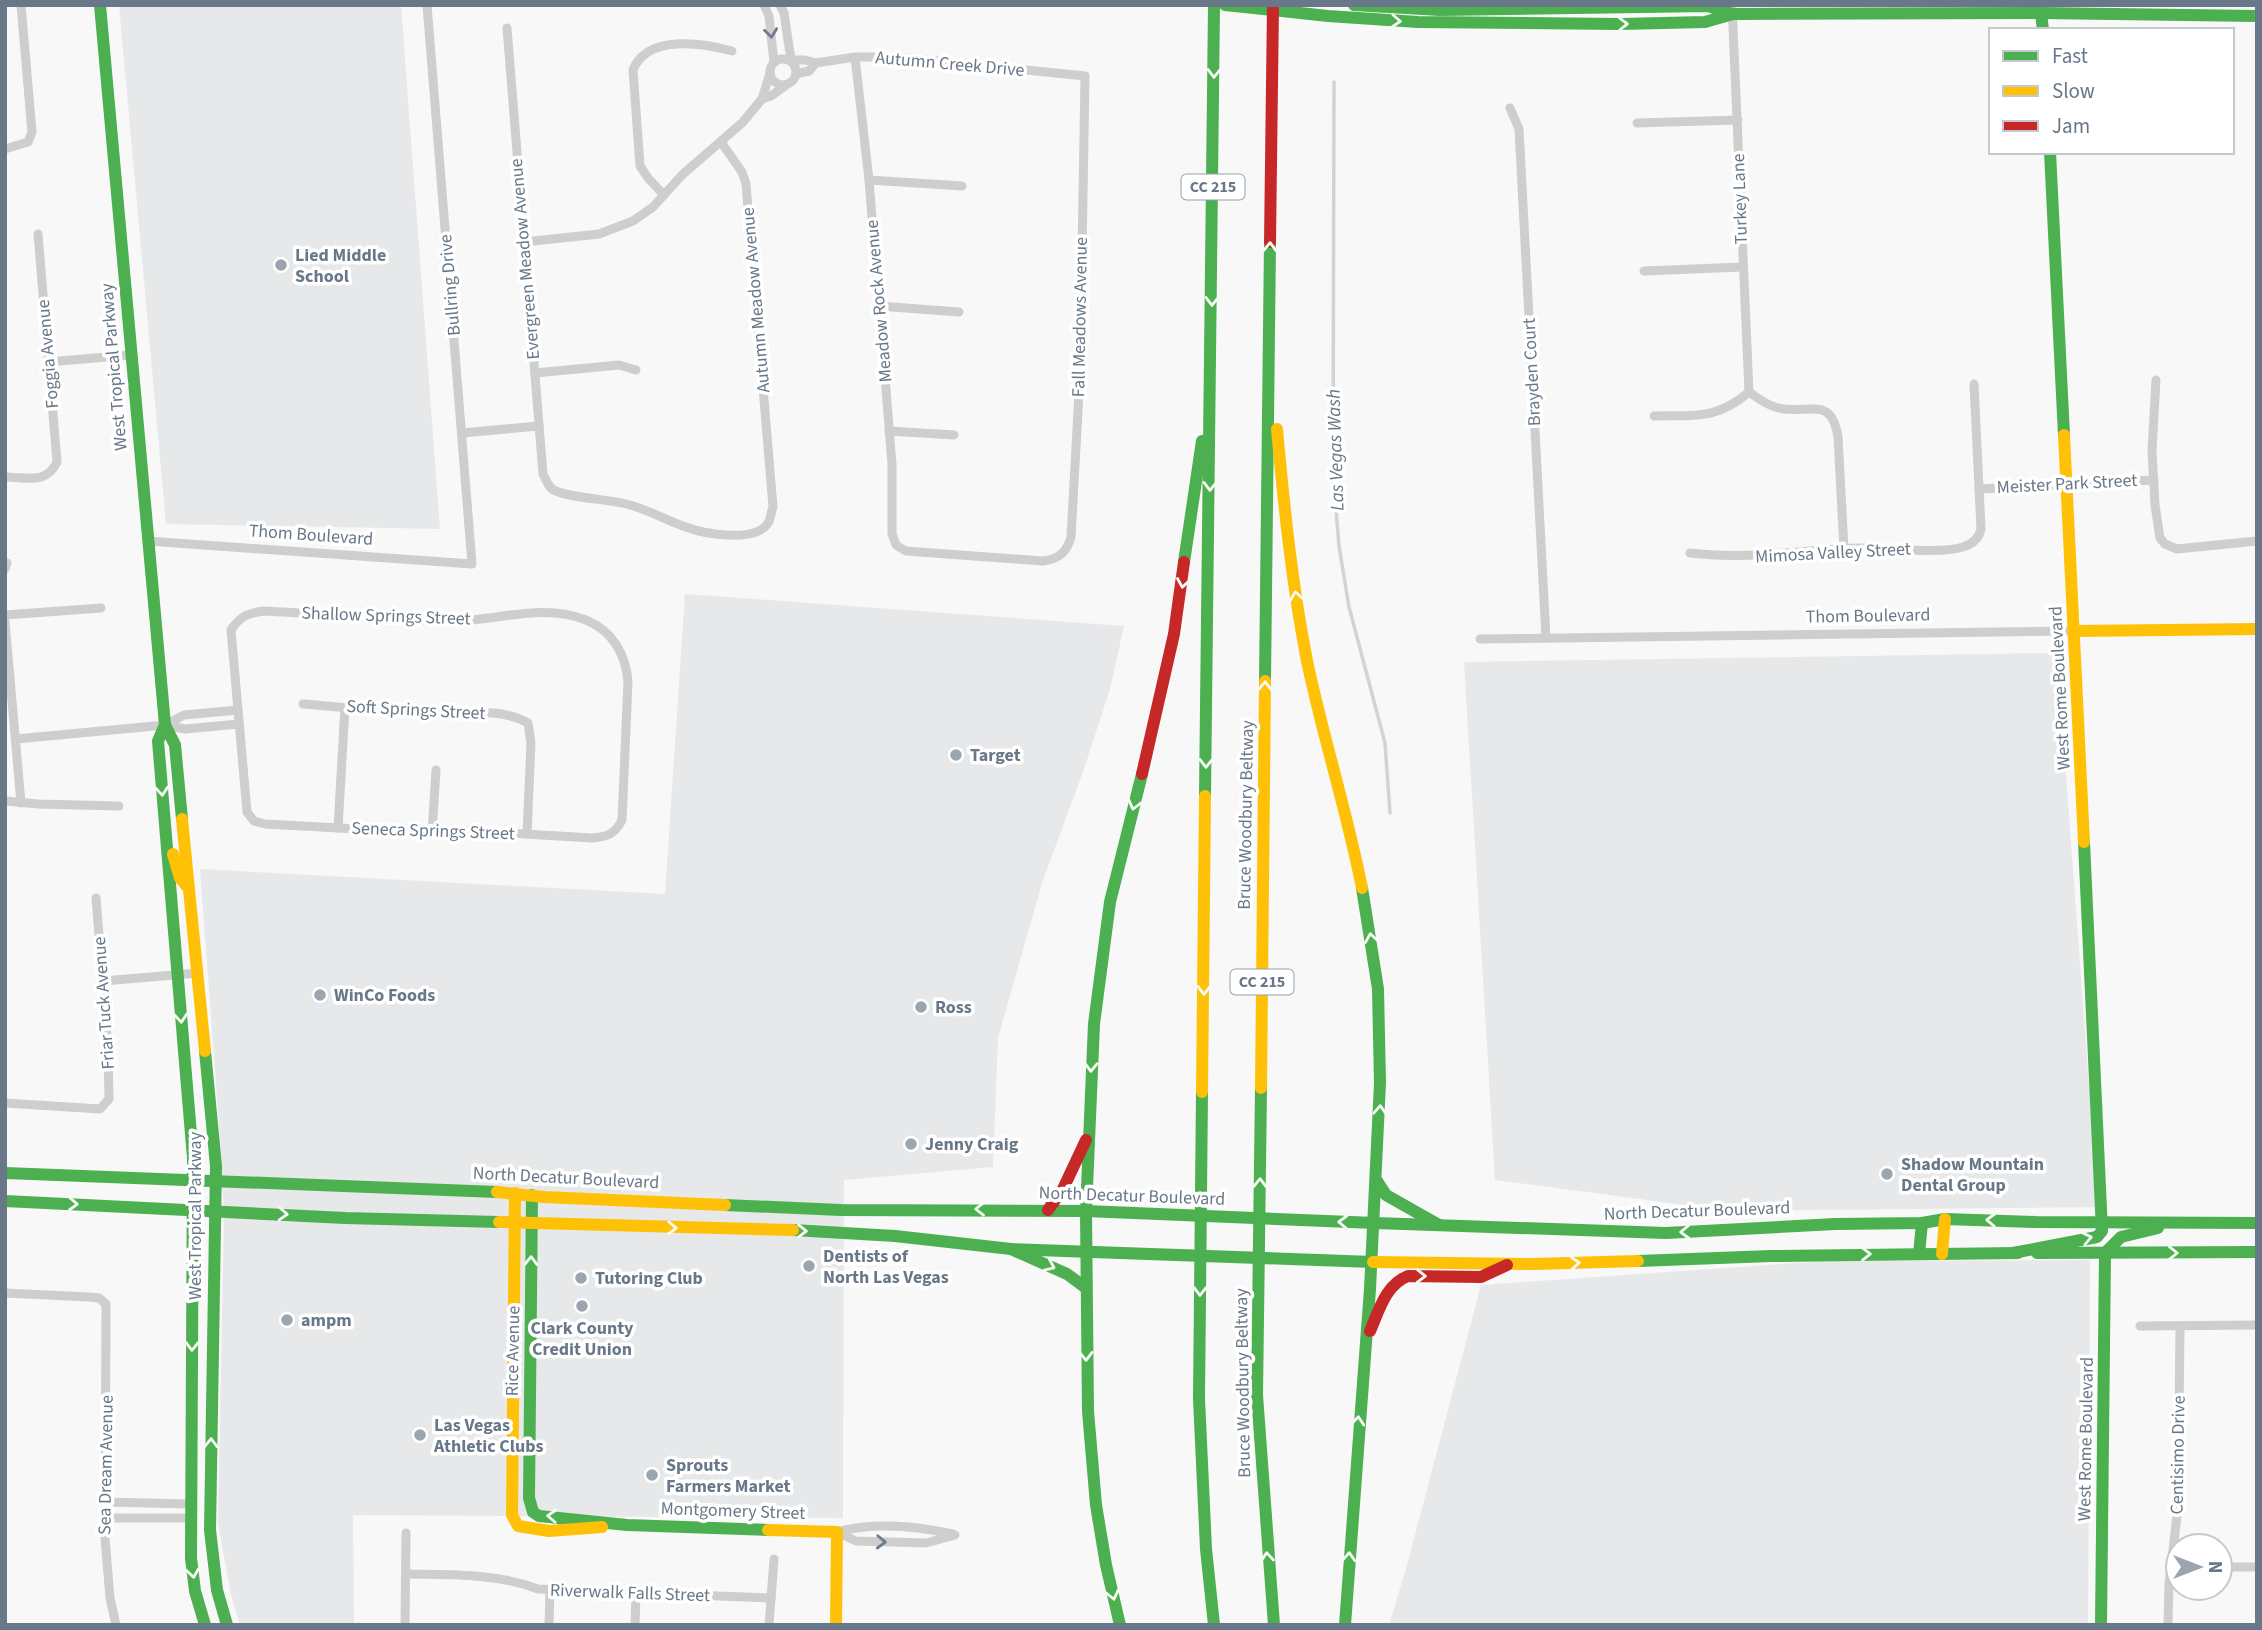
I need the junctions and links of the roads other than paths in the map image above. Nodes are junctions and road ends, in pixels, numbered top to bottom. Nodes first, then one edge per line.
1 (21, 5) edge
2 (100, 5) edge
3 (427, 5) edge
4 (764, 5) edge
5 (780, 5) edge
6 (1214, 5) edge
7 (1225, 5) edge
8 (1273, 5) edge
9 (1354, 5) edge
10 (2041, 9) edge
11 (1732, 10) edge
12 (2198, 10) edge
13 (2257, 16) edge
14 (507, 28) dead end
15 (2043, 28) edge
16 (732, 51) dead end
17 (855, 57) junction
18 (790, 60) junction
19 (774, 62) junction
20 (816, 63) junction
21 (770, 73) junction
22 (796, 74) junction
23 (1085, 76) joint
24 (786, 85) junction
25 (762, 99) junction
26 (1510, 108) dead end
27 (1738, 121) junction
28 (1637, 123) dead end
29 (722, 142) junction
30 (5, 149) edge
31 (2050, 154) edge
32 (869, 180) junction
33 (962, 186) dead end
34 (664, 195) junction
35 (38, 234) dead end
36 (524, 242) junction
37 (1742, 267) junction
38 (1644, 271) dead end
39 (879, 306) junction
40 (959, 312) dead end
41 (1269, 339) junction
42 (130, 355) junction
43 (48, 362) junction
44 (1211, 369) junction
45 (636, 370) dead end
46 (535, 373) junction
47 (2156, 380) dead end
48 (1974, 384) dead end
49 (1749, 392) junction
50 (1654, 416) dead end
51 (539, 426) junction
52 (890, 431) junction
53 (462, 433) junction
54 (954, 435) dead end
55 (5, 477) edge
56 (2154, 480) junction
57 (2067, 484) junction
58 (550, 488) joint
59 (1979, 489) junction
60 (147, 541) junction
61 (2257, 541) edge
62 (896, 545) joint
63 (1844, 549) junction
64 (1690, 553) dead end
65 (472, 564) joint
66 (101, 608) dead end
67 (5, 615) edge
68 (5, 622) edge
69 (2257, 629) edge
70 (2076, 631) junction
71 (1546, 638) junction
72 (1480, 639) dead end
73 (303, 704) dead end
74 (345, 707) junction
75 (238, 710) junction
76 (210, 713) junction
77 (239, 724) junction
78 (165, 725) junction
79 (211, 727) junction
80 (16, 739) junction
81 (436, 770) dead end
82 (5, 801) edge
83 (21, 803) junction
84 (119, 806) dead end
85 (338, 828) junction
86 (432, 833) junction
87 (527, 834) junction
88 (612, 834) joint
89 (166, 838) junction
90 (189, 889) junction
91 (96, 898) dead end
92 (198, 973) junction
93 (177, 975) junction
94 (103, 981) junction
95 (5, 1102) edge
96 (1088, 1135) junction
97 (5, 1173) edge
98 (1376, 1178) junction
99 (193, 1179) junction
100 (216, 1180) junction
101 (516, 1192) junction
102 (532, 1195) junction
103 (5, 1201) edge
104 (193, 1209) junction
105 (215, 1210) junction
106 (1048, 1210) junction
107 (1086, 1211) junction
108 (1945, 1219) junction
109 (2103, 1222) junction
110 (514, 1223) junction
111 (532, 1223) junction
112 (1375, 1223) junction
113 (1922, 1223) junction
114 (2179, 1223) junction
115 (2257, 1223) edge
116 (1439, 1225) junction
117 (1011, 1249) junction
118 (1086, 1251) junction
119 (2257, 1252) edge
120 (2013, 1253) junction
121 (2105, 1253) junction
122 (1919, 1254) junction
123 (1942, 1254) junction
124 (1373, 1262) junction
125 (1507, 1265) junction
126 (1086, 1288) junction
127 (5, 1293) edge
128 (2257, 1325) edge
129 (2140, 1326) dead end
130 (2180, 1327) junction
131 (1366, 1340) junction
132 (514, 1348) junction
133 (530, 1348) junction
134 (529, 1427) junction
135 (105, 1502) junction
136 (139, 1503) junction
137 (510, 1505) junction
138 (530, 1507) joint
139 (190, 1511) junction
140 (210, 1511) junction
141 (105, 1518) junction
142 (139, 1518) junction
143 (627, 1525) junction
144 (837, 1532) junction
145 (2176, 1532) edge
146 (407, 1533) dead end
147 (774, 1559) dead end
148 (2234, 1567) edge
149 (2257, 1567) edge
150 (407, 1574) junction
151 (550, 1590) junction
152 (636, 1594) junction
153 (771, 1598) junction
154 (2169, 1602) edge
155 (116, 1625) edge
156 (205, 1625) edge
157 (226, 1625) edge
158 (405, 1625) edge
159 (549, 1625) edge
160 (635, 1625) edge
161 (769, 1625) edge
162 (836, 1625) edge
163 (1120, 1625) edge
164 (1214, 1625) edge
165 (1274, 1625) edge
166 (1345, 1625) edge
167 (2101, 1625) edge
168 (2168, 1625) edge

1 - 30 street
2 - 42 main road, West Tropical Parkway
3 - 53 street, Bullring Drive
4 -> 19 street
5 - 18 street
6 -> 44 main road, CC 215
7 -> 11 main road
41 -> 8 main road, Bruce Woodbury Beltway / CC 215
9 - 11 main road
10 - 11 main road
10 - 12 main road
10 - 15 main road
11 - 27 street, Turkey Lane
12 - 13 main road
14 - 36 street, Evergreen Meadow Avenue
16 - 34 street
17 - 20 street, Autumn Creek Drive
17 - 23 street, Autumn Creek Drive
17 - 32 street, Meadow Rock Avenue
18 - 19 street
18 - 20 street, Autumn Creek Drive
18 - 22 street
19 - 21 street
20 - 22 street, Autumn Creek Drive
21 - 24 street
21 - 25 street
22 - 24 street
23 - 62 street, Fall Meadows Avenue
24 - 25 street
25 - 29 street
26 - 71 street, Brayden Court
27 - 28 street
27 - 37 street, Turkey Lane
29 - 34 street
29 - 58 street, Autumn Meadow Avenue
31 - 57 main road, West Rome Boulevard
32 - 33 street
32 - 39 street, Meadow Rock Avenue
34 - 36 street
35 - 43 street, Foggia Avenue
36 - 46 street, Evergreen Meadow Avenue
37 - 38 street
37 - 49 street, Turkey Lane
39 - 40 street
39 - 52 street, Meadow Rock Avenue
98 -> 41 main road
165 -> 41 main road, Bruce Woodbury Beltway / CC 215
42 - 43 street
42 - 60 main road, West Tropical Parkway
43 - 55 street, Foggia Avenue
44 -> 96 main road
44 -> 164 main road, CC 215
45 - 46 street
46 - 51 street, Evergreen Meadow Avenue
47 - 56 street
48 - 59 street
49 - 50 street
49 - 63 street
51 - 53 street
51 - 58 street, Evergreen Meadow Avenue
52 - 54 street
52 - 62 street, Meadow Rock Avenue
53 - 65 street, Bullring Drive
56 - 57 street, Meister Park Street
56 - 61 street
57 - 59 street, Meister Park Street
57 - 70 main road, West Rome Boulevard
59 - 63 street, Mimosa Valley Street
60 - 65 street, Thom Boulevard
60 - 78 main road, West Tropical Parkway
63 - 64 street, Mimosa Valley Street
66 - 67 street
68 - 80 street
69 - 70 main road, Thom Boulevard
70 - 71 street, Thom Boulevard
70 - 109 main road, West Rome Boulevard
71 - 72 street, Thom Boulevard
73 - 74 street, Soft Springs Street
74 - 85 street
74 - 87 street, Soft Springs Street
75 - 76 street
75 - 77 street
75 - 88 street, Shallow Springs Street
76 - 78 street
76 - 79 street
77 - 79 street
77 - 85 street, Seneca Springs Street
78 - 79 street
78 - 80 street
78 -> 89 main road, West Tropical Parkway
78 - 90 main road, West Tropical Parkway
80 - 83 street
81 - 86 street
82 - 83 street
83 - 84 street
85 - 86 street, Seneca Springs Street
86 - 87 street, Seneca Springs Street
87 - 88 street, Seneca Springs Street
89 - 90 main road
89 - 93 main road, West Tropical Parkway
90 - 92 main road, West Tropical Parkway
91 - 94 street, Friar Tuck Avenue
92 - 93 street
92 - 100 main road, West Tropical Parkway
93 - 94 street
93 -> 99 main road, West Tropical Parkway
94 - 95 street, Friar Tuck Avenue
96 - 106 main road
96 - 107 main road
97 - 99 main road, North Decatur Boulevard
98 - 112 main road
98 - 116 main road
99 - 100 main road, North Decatur Boulevard
99 - 104 main road, West Tropical Parkway
100 - 101 main road, North Decatur Boulevard
100 - 105 main road, West Tropical Parkway
101 - 102 main road, North Decatur Boulevard
101 - 110 main road, Rice Avenue
106 -> 102 main road, North Decatur Boulevard
102 - 111 main road, Rice Avenue
103 -> 104 main road
104 - 105 main road
104 -> 139 main road, West Tropical Parkway
105 -> 110 main road
140 -> 105 main road, West Tropical Parkway
106 - 107 main road, North Decatur Boulevard
112 -> 107 main road, North Decatur Boulevard
107 - 118 main road
109 -> 108 main road, North Decatur Boulevard
108 - 113 main road, North Decatur Boulevard
108 - 123 main road
109 - 114 main road, North Decatur Boulevard
120 -> 109 main road
110 - 111 main road
110 - 132 main road, Rice Avenue
111 -> 117 main road
133 -> 111 main road, Rice Avenue
112 - 116 main road, North Decatur Boulevard
112 - 124 main road
113 -> 116 main road, North Decatur Boulevard
113 - 122 main road
114 - 115 main road, North Decatur Boulevard
114 - 121 main road
117 - 118 main road
117 -> 126 main road
118 - 124 main road
118 - 126 main road
121 -> 119 main road
120 - 121 main road
120 - 123 main road
121 - 167 main road, West Rome Boulevard
122 - 123 main road
125 -> 122 main road
124 - 125 main road
124 - 131 main road
131 -> 125 main road
126 -> 163 main road
127 - 135 street, Sea Dream Avenue
128 - 130 street
129 - 130 street
130 - 145 street, Centisimo Drive
166 -> 131 main road
132 - 133 main road
132 - 137 main road, Rice Avenue
133 - 134 main road, Rice Avenue
134 - 137 main road
134 - 138 main road, Rice Avenue
135 - 136 street
135 - 141 street, Sea Dream Avenue
136 - 139 street
136 - 142 street
137 - 143 main road, Montgomery Street
143 -> 138 main road, Montgomery Street
139 - 140 street
139 - 142 street
139 -> 156 main road, West Tropical Parkway
140 - 157 main road, West Tropical Parkway
141 - 142 street
141 - 155 street, Sea Dream Avenue
143 - 144 main road, Montgomery Street
144 -> 144 street, Montgomery Street
144 - 162 main road
146 - 150 street
147 - 153 street
148 - 149 street
150 - 151 street, Riverwalk Falls Street
150 - 158 street
151 - 152 street, Riverwalk Falls Street
151 - 159 street
152 - 153 street, Riverwalk Falls Street
152 - 160 street
153 - 161 street
154 - 168 street, Centisimo Drive

